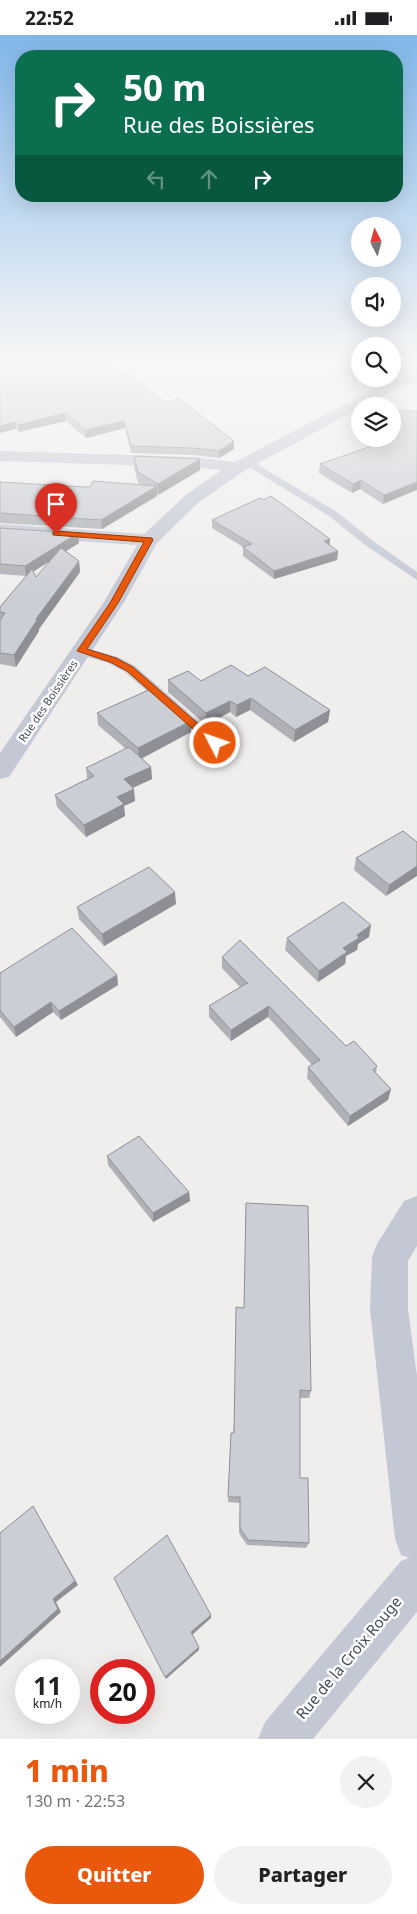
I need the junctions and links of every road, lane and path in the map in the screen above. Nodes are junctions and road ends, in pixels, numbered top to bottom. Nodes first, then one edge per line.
1 (291, 439) edge
2 (0, 457) edge
3 (243, 464) junction
4 (0, 530) edge
5 (149, 540) junction
6 (417, 577) edge
7 (82, 651) junction
8 (215, 743) dead end
9 (0, 771) edge
10 (417, 1213) edge
11 (417, 1539) edge
12 (417, 1577) edge
13 (282, 1739) edge

1 - 3 street, Rue des Boissières
2 - 3 street
3 - 5 street, Rue des Boissières
3 - 6 lane
4 - 5 street
5 - 7 street, Rue des Boissières
7 - 8 lane
7 - 9 street, Rue des Boissières
10 - 11 street
12 - 13 street, Rue de la Croix Rouge

